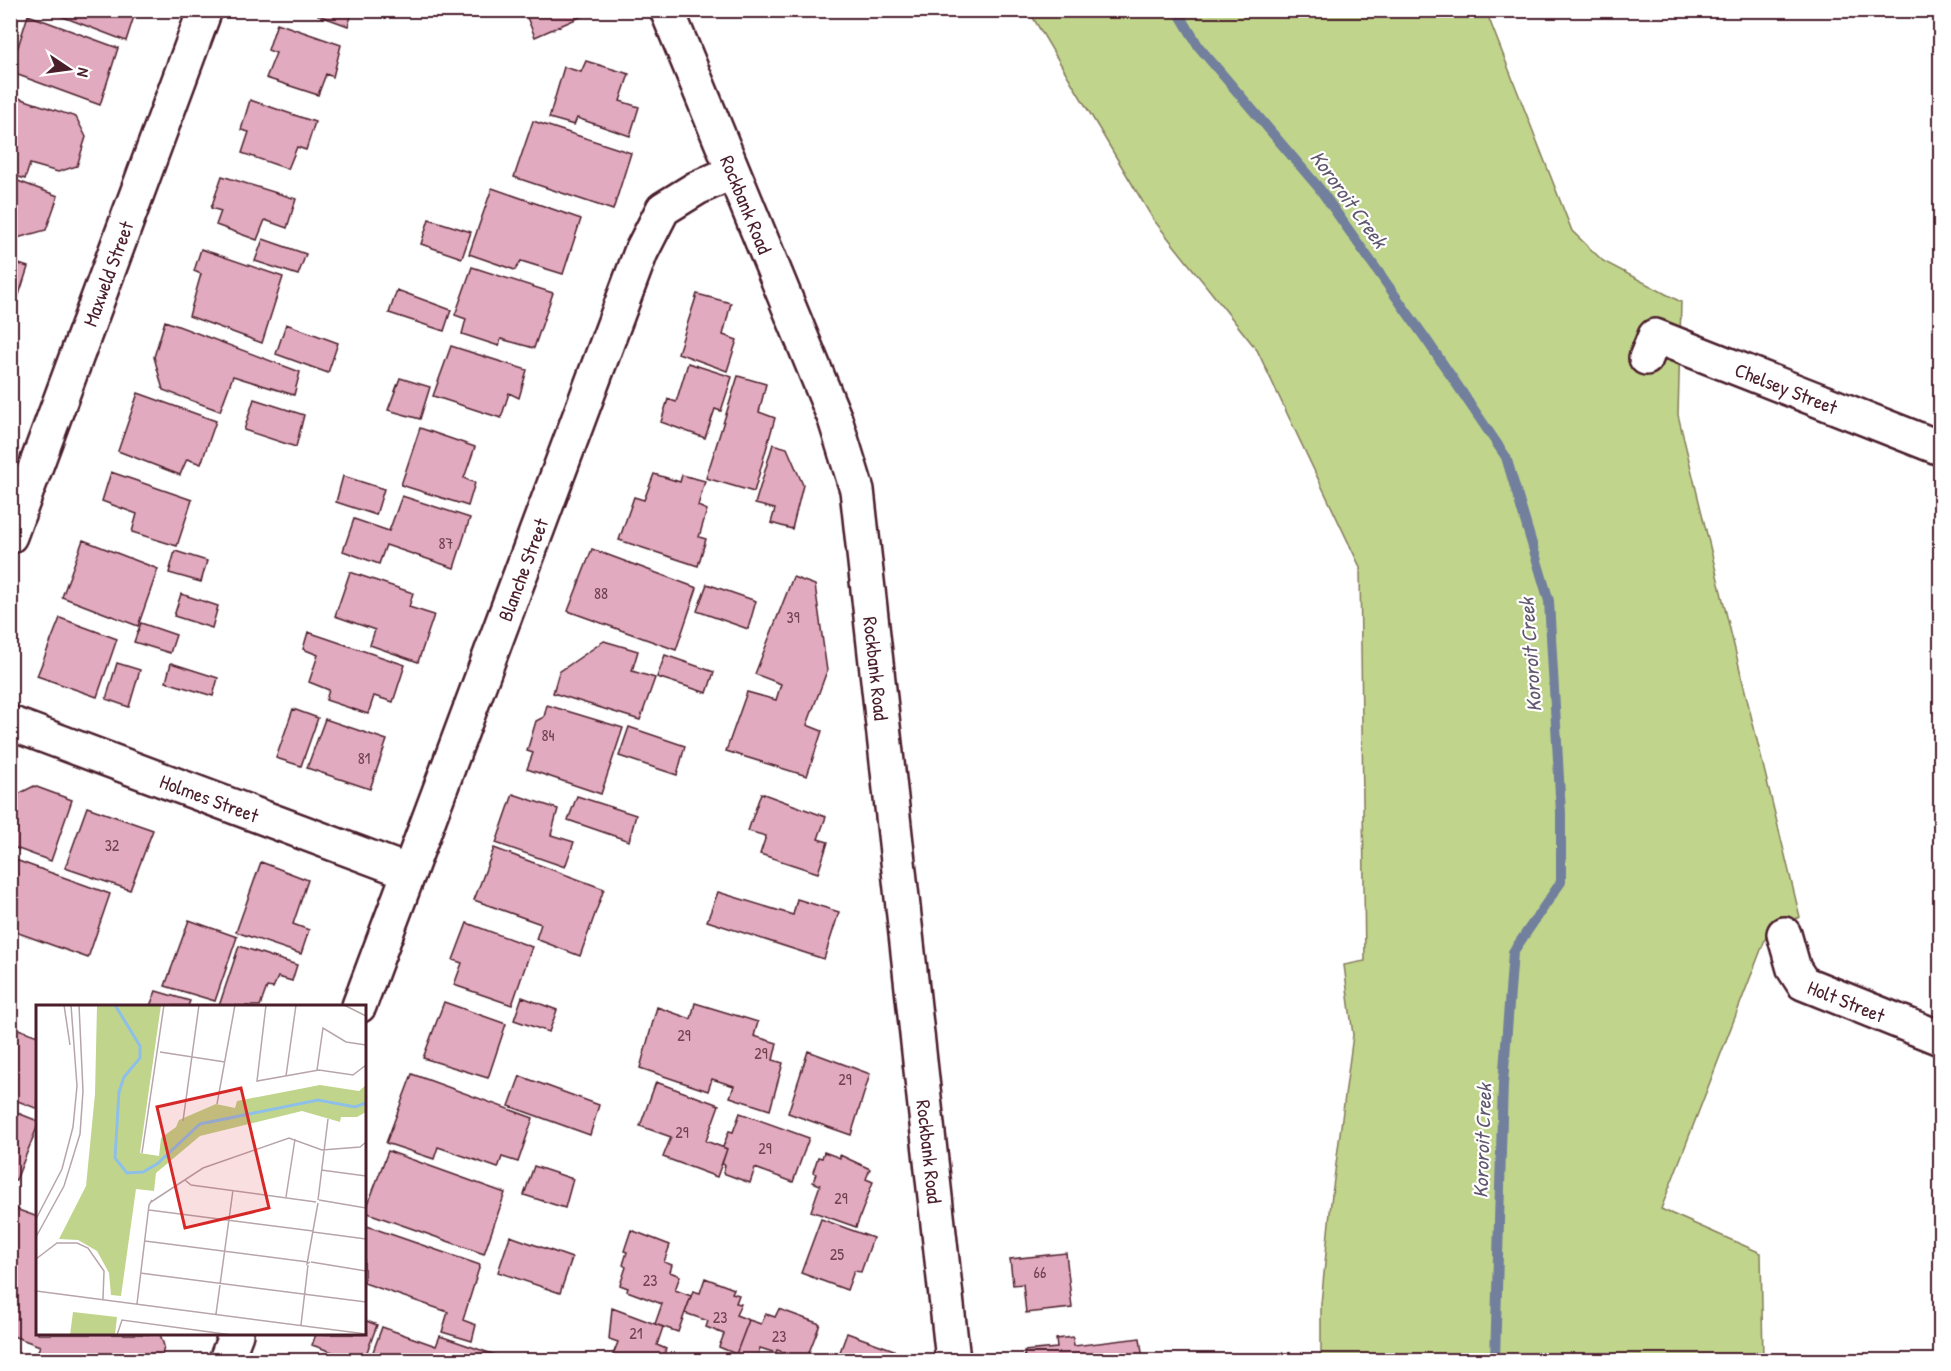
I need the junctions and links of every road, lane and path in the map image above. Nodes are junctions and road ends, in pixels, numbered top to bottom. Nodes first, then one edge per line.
1 (206, 10) edge
2 (667, 10) edge
3 (733, 172) junction
4 (1646, 358) dead end
5 (1941, 448) edge
6 (10, 536) edge
7 (10, 723) edge
8 (409, 872) junction
9 (1784, 934) dead end
10 (359, 1005) edge
11 (1941, 1038) edge
12 (236, 1335) edge
13 (226, 1360) edge
14 (953, 1360) edge

1 - 6 street, Maxweld Street
2 - 3 street, Rockbank Road
3 - 8 street, Blanche Street
3 - 14 street, Rockbank Road
4 - 5 street, Chelsey Street
7 - 8 street, Holmes Street
8 - 10 street, Blanche Street
9 - 11 street, Holt Street
12 - 13 street

